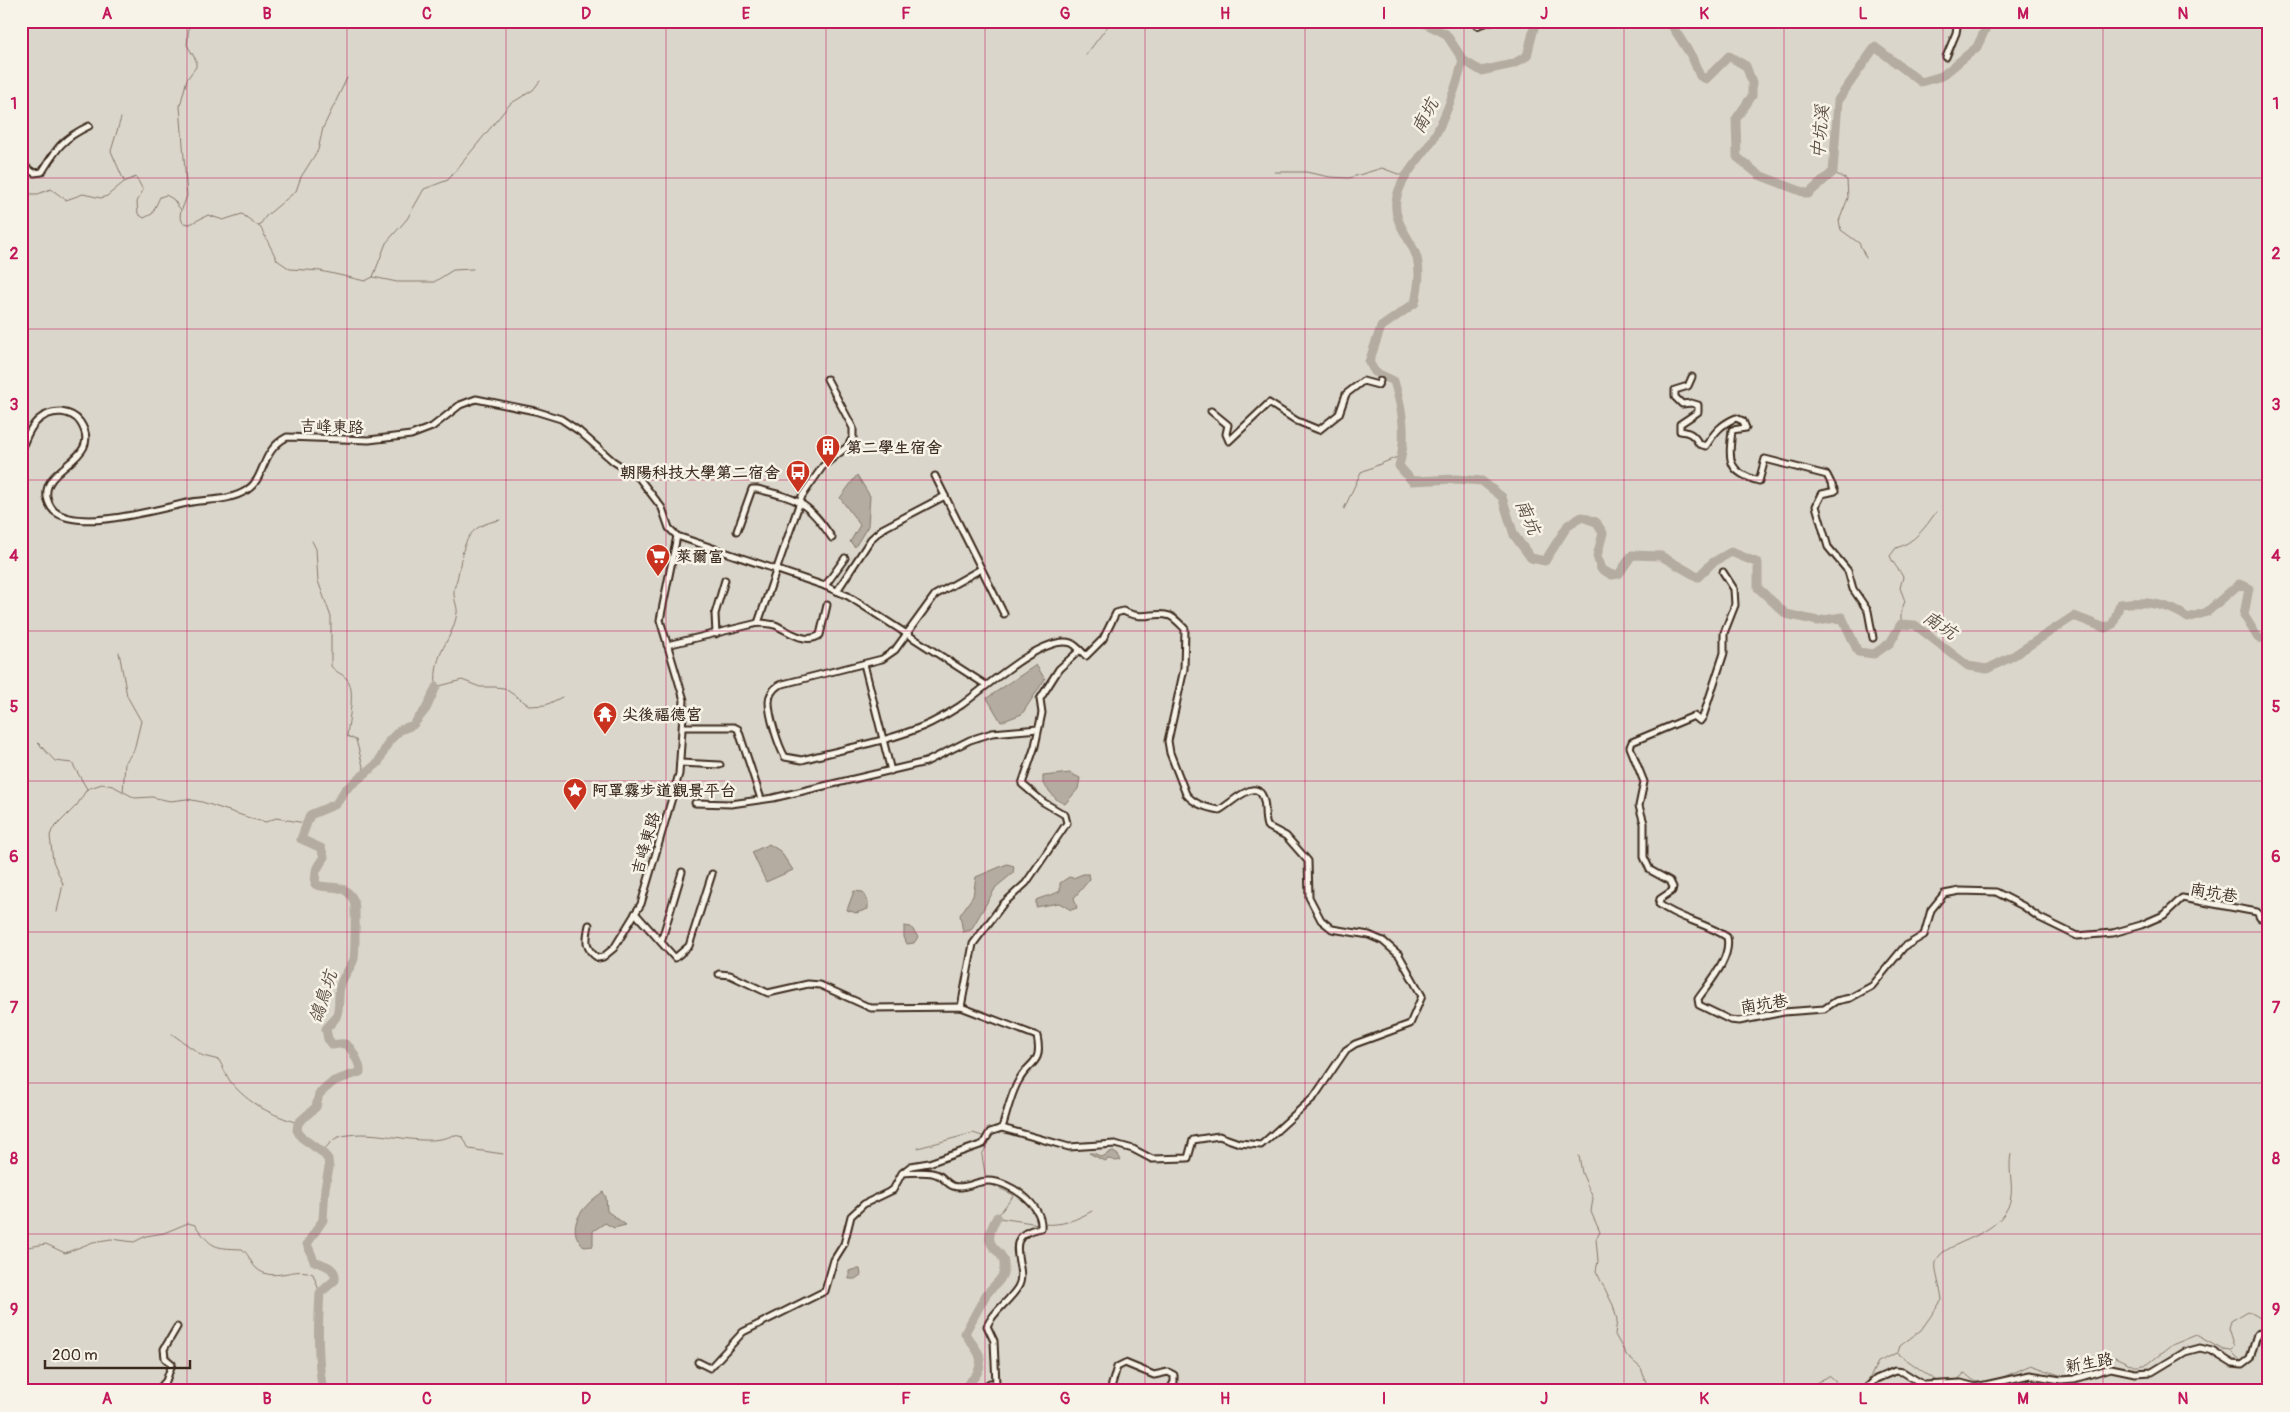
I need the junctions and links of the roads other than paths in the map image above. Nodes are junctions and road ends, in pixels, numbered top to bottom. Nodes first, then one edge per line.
1 (1471, 21) edge
2 (1493, 21) edge
3 (1958, 21) edge
4 (1478, 25) joint
5 (1946, 57) dead end
6 (89, 126) dead end
7 (21, 164) edge
8 (1692, 377) dead end
9 (827, 379) dead end
10 (1380, 380) dead end
11 (1211, 411) dead end
12 (21, 451) edge
13 (934, 476) dead end
14 (945, 496) junction
15 (800, 502) junction
16 (737, 532) dead end
17 (677, 536) junction
18 (832, 538) dead end
19 (845, 558) dead end
20 (981, 569) junction
21 (777, 570) junction
22 (1723, 572) dead end
23 (726, 580) dead end
24 (825, 586) junction
25 (837, 591) junction
26 (827, 605) dead end
27 (1004, 614) dead end
28 (758, 623) junction
29 (716, 634) junction
30 (907, 634) junction
31 (1873, 638) dead end
32 (667, 645) junction
33 (1080, 650) junction
34 (864, 664) junction
35 (986, 685) junction
36 (684, 727) junction
37 (1038, 729) junction
38 (884, 738) junction
39 (680, 763) junction
40 (720, 765) dead end
41 (891, 771) junction
42 (761, 799) junction
43 (695, 803) dead end
44 (682, 872) dead end
45 (712, 874) dead end
46 (635, 913) junction
47 (2269, 918) edge
48 (589, 925) dead end
49 (661, 942) junction
50 (719, 974) dead end
51 (961, 1007) junction
52 (1002, 1128) junction
53 (902, 1173) junction
54 (178, 1326) dead end
55 (2269, 1330) edge
56 (698, 1362) dead end
57 (996, 1384) junction
58 (157, 1391) edge
59 (979, 1391) edge
60 (1003, 1391) edge
61 (1110, 1391) edge
62 (1169, 1391) edge
63 (1863, 1391) edge

1 - 4 street
2 - 4 street
3 - 5 street
6 - 7 street
8 - 31 street
9 - 15 street
10 - 11 street
12 - 17 street, 吉峰東路
13 - 14 street
14 - 20 street
14 - 25 street
15 - 16 street
15 - 18 street
15 - 21 street
17 - 21 street
17 - 32 street, 吉峰東路
19 - 24 street
20 - 27 street
20 - 30 street
21 - 24 street
21 - 28 street
22 - 47 street, 南坑巷
23 - 29 street
24 - 25 street
25 - 30 street
26 - 28 street
28 - 29 street
29 - 32 street
30 - 34 street
30 - 35 street
32 - 36 street, 吉峰東路
33 - 35 street
33 - 37 street
33 - 52 street
34 - 38 street
34 - 38 street
35 - 38 street
36 - 39 street, 吉峰東路
36 - 42 street
37 - 41 street
37 - 51 street
38 - 41 street
39 - 40 street
39 - 46 street, 吉峰東路
41 - 42 street
42 - 43 street
44 - 49 street
45 - 49 street
46 - 48 street, 吉峰東路
46 - 49 street
50 - 51 street
51 - 52 street
52 - 53 street
53 - 56 street
53 - 57 street
54 - 58 street
55 - 63 street, 新生路
57 - 59 street
57 - 60 street
61 - 62 street

